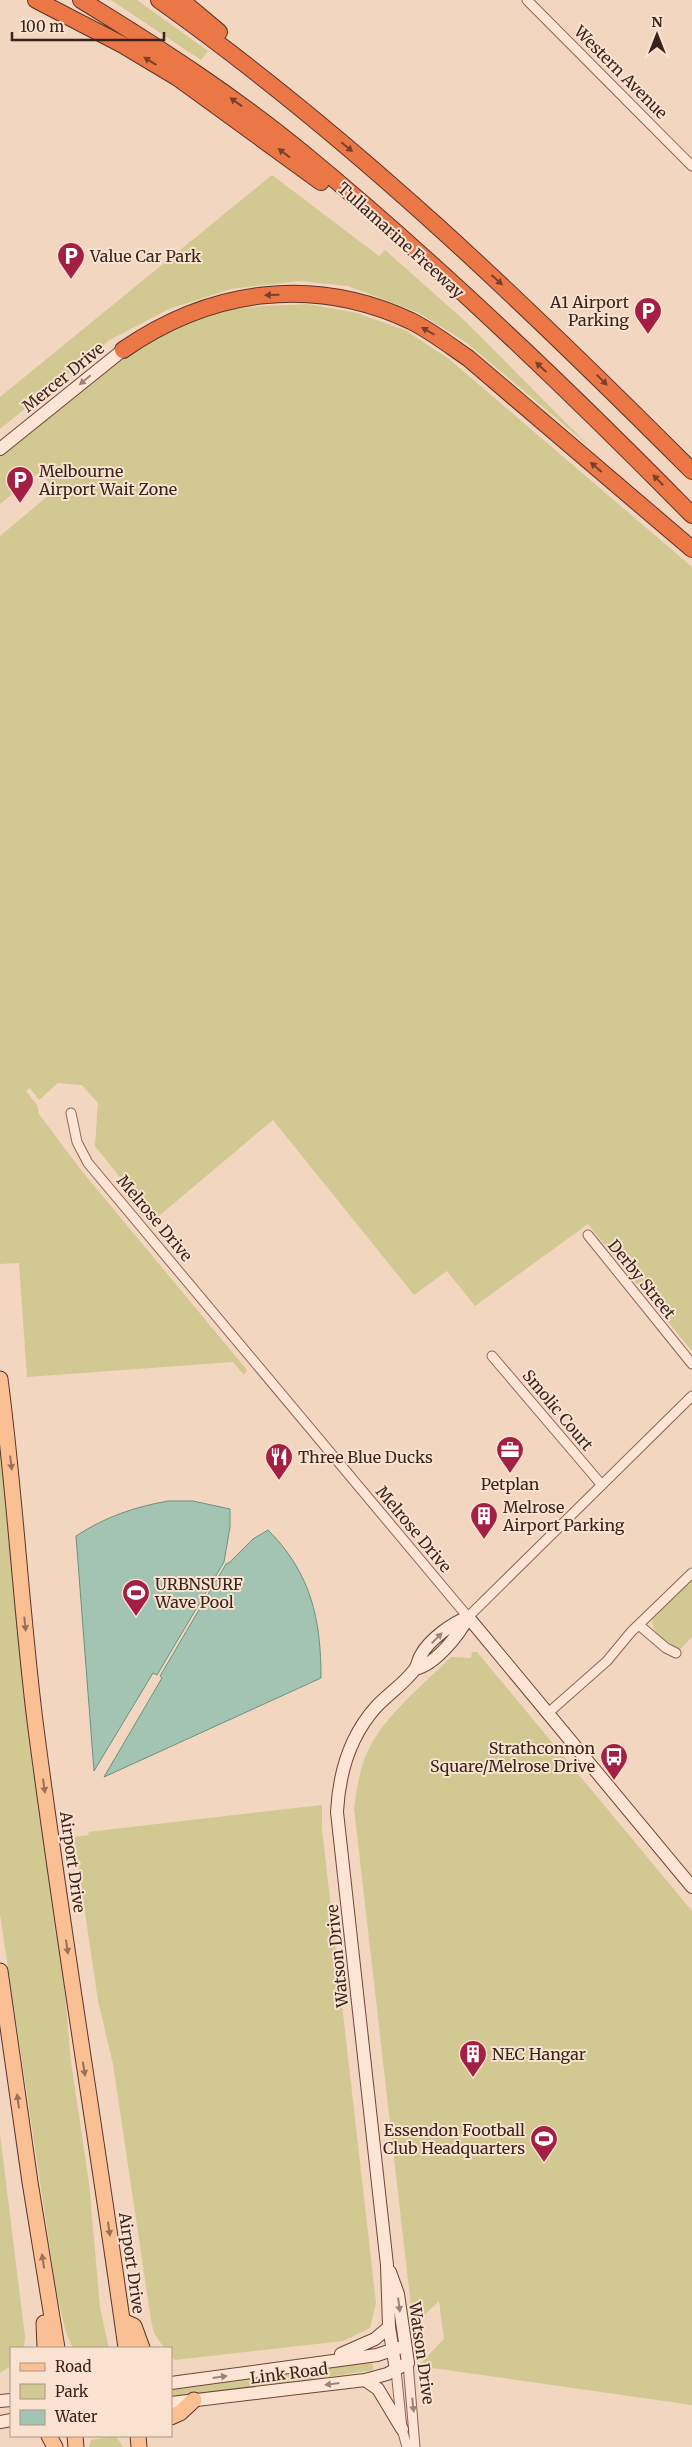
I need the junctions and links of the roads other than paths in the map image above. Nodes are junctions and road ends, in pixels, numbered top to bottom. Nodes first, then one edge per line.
1 (36, 0) edge
2 (81, 0) edge
3 (159, 0) edge
4 (181, 0) edge
5 (527, 0) edge
6 (241, 61) junction
7 (692, 166) edge
8 (434, 267) junction
9 (123, 350) joint
10 (0, 449) edge
11 (692, 471) edge
12 (692, 515) edge
13 (692, 549) edge
14 (71, 1113) dead end
15 (588, 1235) dead end
16 (492, 1356) dead end
17 (692, 1364) edge
18 (0, 1380) edge
19 (692, 1396) edge
20 (601, 1484) junction
21 (692, 1573) edge
22 (468, 1617) junction
23 (639, 1626) junction
24 (676, 1654) dead end
25 (547, 1714) junction
26 (692, 1887) edge
27 (0, 1971) edge
28 (387, 2265) junction
29 (50, 2309) junction
30 (122, 2321) junction
31 (389, 2327) junction
32 (405, 2345) junction
33 (45, 2347) edge
34 (57, 2347) edge
35 (126, 2347) edge
36 (142, 2347) edge
37 (393, 2351) junction
38 (338, 2359) junction
39 (408, 2363) junction
40 (396, 2370) junction
41 (366, 2380) junction
42 (172, 2383) edge
43 (194, 2400) junction
44 (172, 2403) edge
45 (172, 2417) edge
46 (402, 2429) junction
47 (407, 2447) edge
48 (416, 2447) edge

8 -> 1 highway
8 -> 2 highway, Tullamarine Freeway
3 - 6 highway, Tullamarine Freeway
4 - 6 highway
5 - 7 street, Western Avenue
6 -> 11 highway, Tullamarine Freeway
12 -> 8 highway, Tullamarine Freeway
9 -> 10 street, Mercer Drive
13 -> 9 highway
14 - 22 street, Melrose Drive
15 - 17 street, Derby Street
16 - 20 street, Smolic Court
18 -> 30 main road, Airport Drive
19 - 20 street
20 - 22 street
21 - 23 street
22 - 25 street, Melrose Drive
22 - 28 street, Watson Drive
23 - 24 street
23 - 25 street
25 - 26 street, Melrose Drive
29 -> 27 main road
28 - 31 street, Watson Drive
28 -> 32 street, Watson Drive
29 - 33 main road
29 - 34 main road
30 - 35 main road, Airport Drive
30 - 36 main road
31 - 37 street, Watson Drive
31 - 38 street
32 - 37 street, Link Road
32 - 39 street, Watson Drive
37 - 38 street, Link Road
37 - 40 street, Watson Drive
42 -> 38 street, Link Road
39 - 40 street, Link Road
39 -> 48 street, Watson Drive
40 - 41 street, Link Road
40 - 46 street, Watson Drive
41 -> 43 street, Link Road
41 - 46 street
43 - 44 street, Link Road
43 - 45 main road
46 - 47 street, Watson Drive

